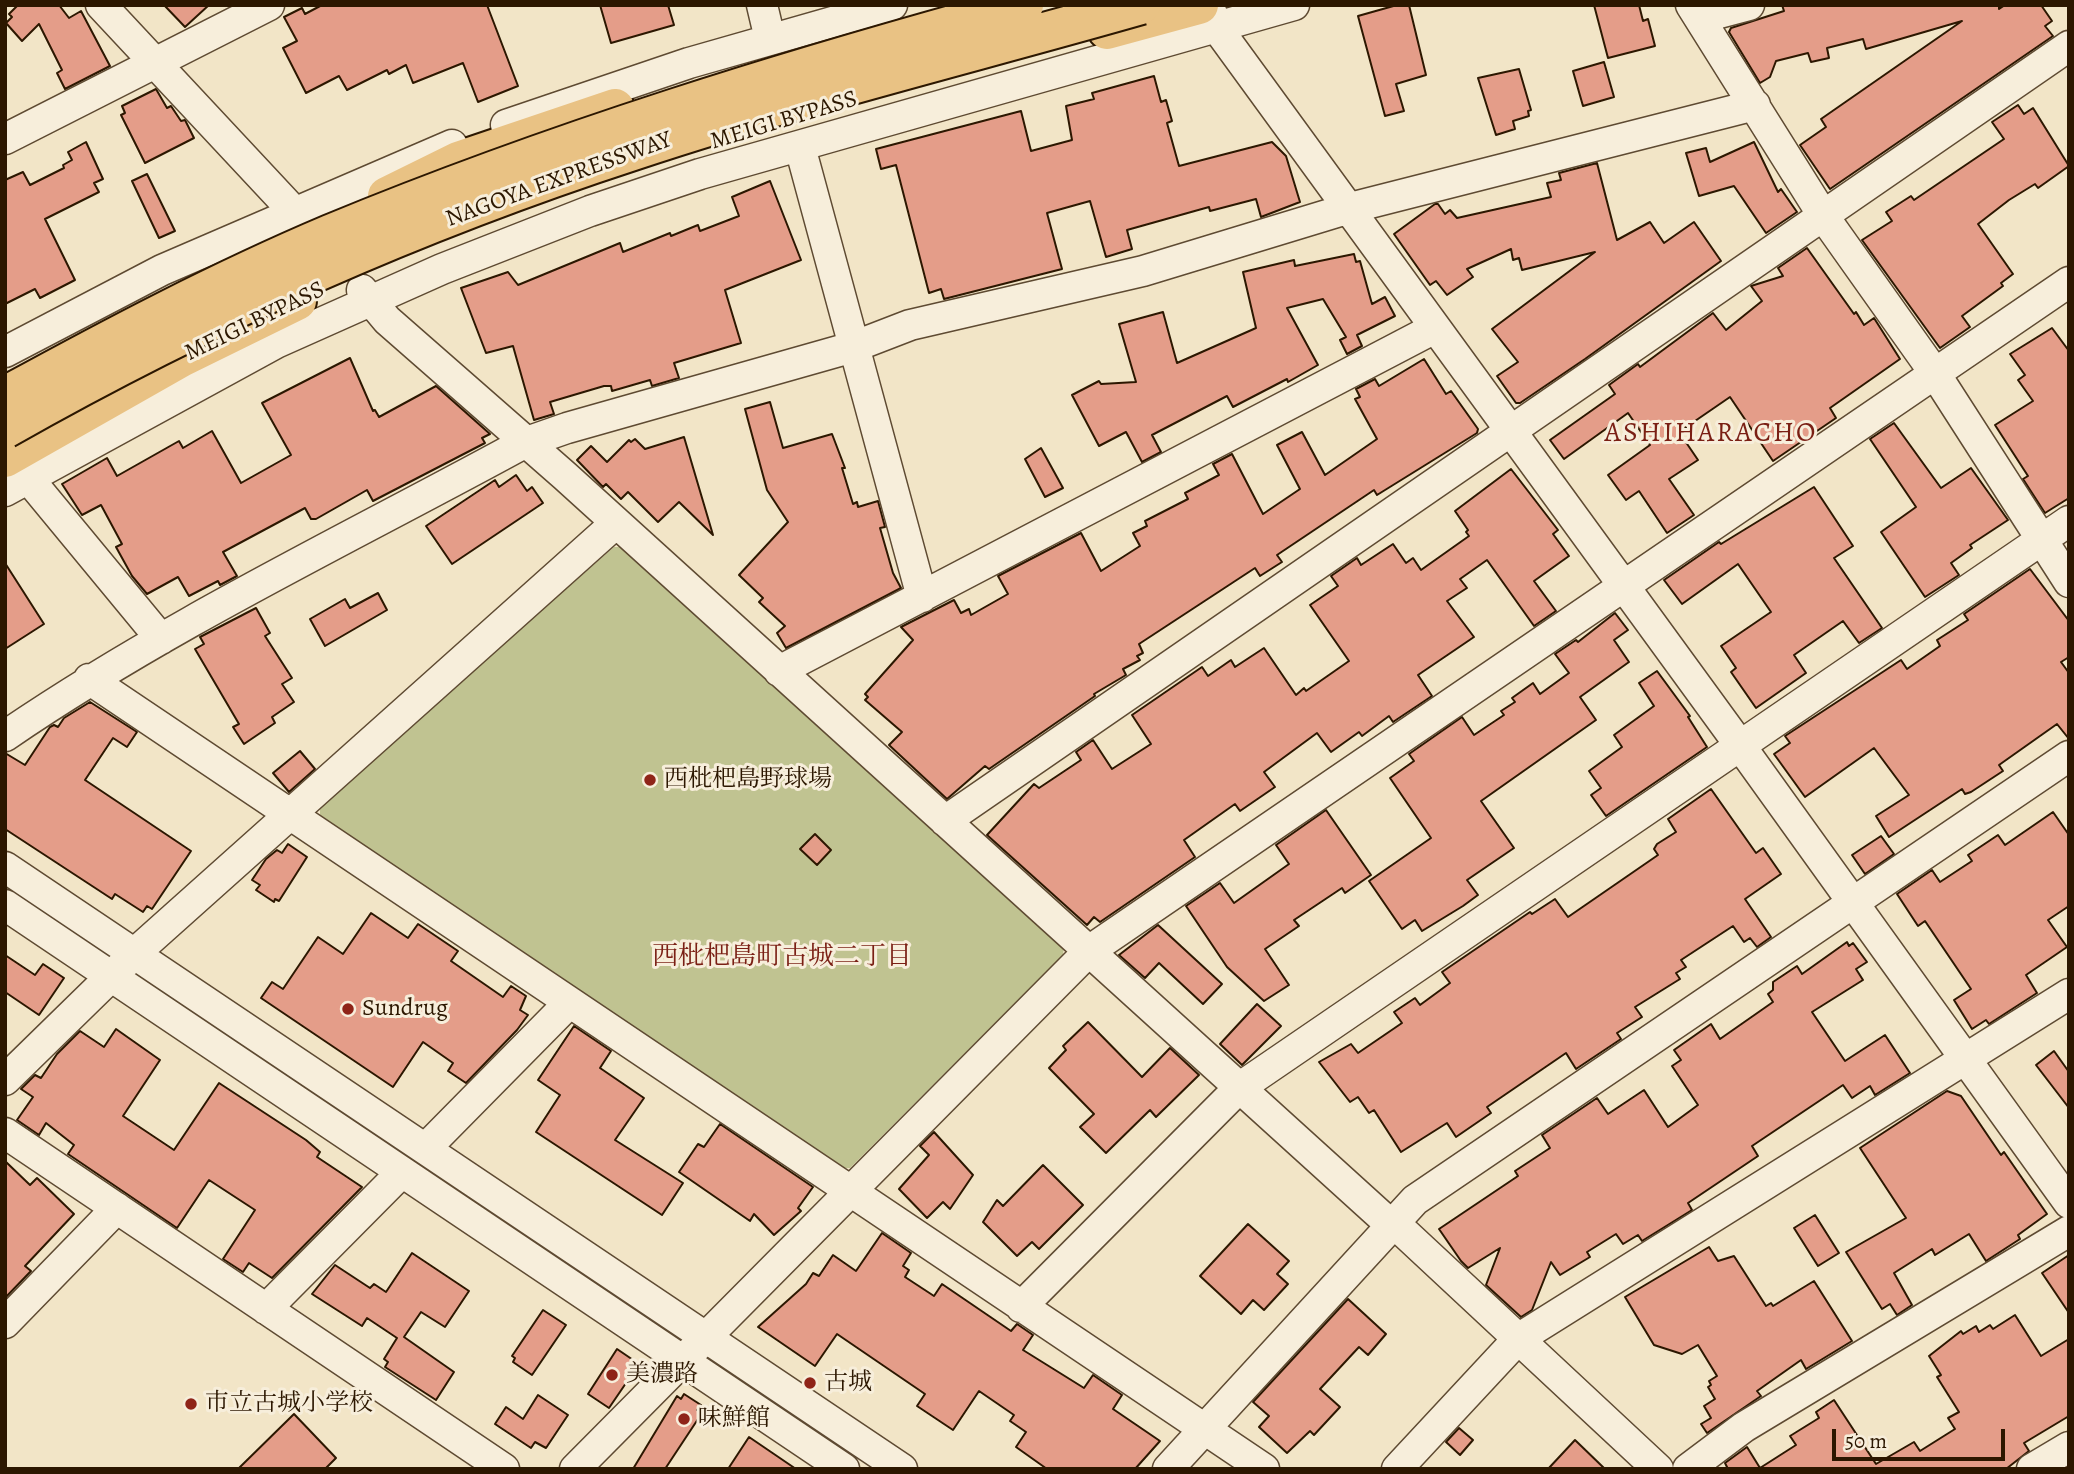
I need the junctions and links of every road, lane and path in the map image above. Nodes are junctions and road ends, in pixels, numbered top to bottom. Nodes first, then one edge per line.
1 (101, 5) edge
2 (269, 5) edge
3 (762, 5) edge
4 (892, 5) edge
5 (986, 5) edge
6 (1024, 5) edge
7 (1141, 5) edge
8 (1294, 5) edge
9 (1749, 5) edge
10 (1695, 12) edge
11 (1208, 13) edge
12 (770, 39) junction
13 (2069, 46) edge
14 (153, 61) junction
15 (1755, 105) junction
16 (5, 139) edge
17 (800, 146) junction
18 (1350, 208) junction
19 (297, 214) junction
20 (1824, 217) junction
21 (2069, 282) edge
22 (366, 295) junction
23 (1435, 328) junction
24 (853, 346) junction
25 (5, 352) edge
26 (1934, 372) junction
27 (5, 383) edge
28 (5, 396) edge
29 (5, 429) edge
30 (1509, 430) junction
31 (524, 443) junction
32 (13, 476) edge
33 (2069, 522) edge
34 (616, 523) junction
35 (2041, 540) junction
36 (2069, 582) edge
37 (1621, 585) junction
38 (922, 597) junction
39 (161, 639) junction
40 (779, 671) junction
41 (89, 679) junction
42 (5, 736) edge
43 (1739, 744) junction
44 (2069, 756) edge
45 (290, 815) junction
46 (945, 821) junction
47 (5, 867) edge
48 (1854, 904) junction
49 (5, 905) edge
50 (1089, 951) junction
51 (135, 953) junction
52 (111, 975) junction
53 (2069, 994) edge
54 (569, 1003) junction
55 (1964, 1057) junction
56 (5, 1080) edge
57 (1239, 1087) junction
58 (5, 1133) edge
59 (426, 1148) junction
60 (402, 1172) junction
61 (848, 1192) junction
62 (2069, 1203) edge
63 (117, 1208) junction
64 (1392, 1223) junction
65 (2069, 1231) edge
66 (1021, 1307) junction
67 (266, 1309) junction
68 (5, 1323) edge
69 (708, 1338) junction
70 (1518, 1339) junction
71 (684, 1361) junction
72 (1205, 1429) junction
73 (2069, 1447) edge
74 (504, 1469) edge
75 (575, 1469) edge
76 (844, 1469) edge
77 (902, 1469) edge
78 (1168, 1469) edge
79 (1264, 1469) edge
80 (1397, 1469) edge
81 (1658, 1469) edge
82 (1688, 1469) edge
83 (2032, 1469) edge

1 - 14 street
2 - 14 street
3 - 12 street
4 - 12 street
5 - 27 highway
6 - 28 highway, NAGOYA EXPRESSWAY, bridge
7 - 29 highway, NAGOYA EXPRESSWAY, bridge
8 - 11 street
9 - 10 street
10 - 15 street
11 - 17 street
11 - 18 street
11 - 32 highway, MEIGI BYPASS
12 - 19 street
13 - 20 street
14 - 16 street
14 - 19 street
15 - 18 street
15 - 20 street
17 - 22 street
17 - 24 street
18 - 23 street
18 - 24 street
19 - 25 street
20 - 26 street
20 - 30 street
21 - 26 street
22 - 31 street
22 - 32 street
23 - 30 street
23 - 38 street
24 - 31 street
24 - 38 street
26 - 35 street
26 - 37 street
30 - 37 street
30 - 46 street
31 - 34 street
31 - 39 street
32 - 39 street
33 - 35 street
34 - 40 street
34 - 45 street
35 - 36 street
35 - 43 street
37 - 43 street
37 - 50 street
38 - 40 street
39 - 41 street
40 - 46 street
41 - 42 street
41 - 45 street
43 - 48 street
43 - 57 street
44 - 48 street
45 - 51 street
45 - 54 street
46 - 50 street
47 - 51 street
48 - 55 street
48 - 64 street
49 - 52 street
50 - 57 street
50 - 61 street
51 - 52 street
51 - 59 street
52 - 56 street
52 - 60 street
53 - 55 street
54 - 59 street
54 - 61 street
55 - 62 street
55 - 70 street
57 - 64 street
57 - 66 street
58 - 63 street
59 - 69 street
60 - 67 street
60 - 71 street
61 - 66 street
61 - 69 street
63 - 67 street
63 - 68 street
64 - 70 street
64 - 72 street
65 - 82 street
66 - 72 street
67 - 74 street
69 - 71 street
69 - 77 street
70 - 80 street
70 - 81 street
71 - 75 street
71 - 76 street
72 - 78 street
72 - 79 street
73 - 83 street

